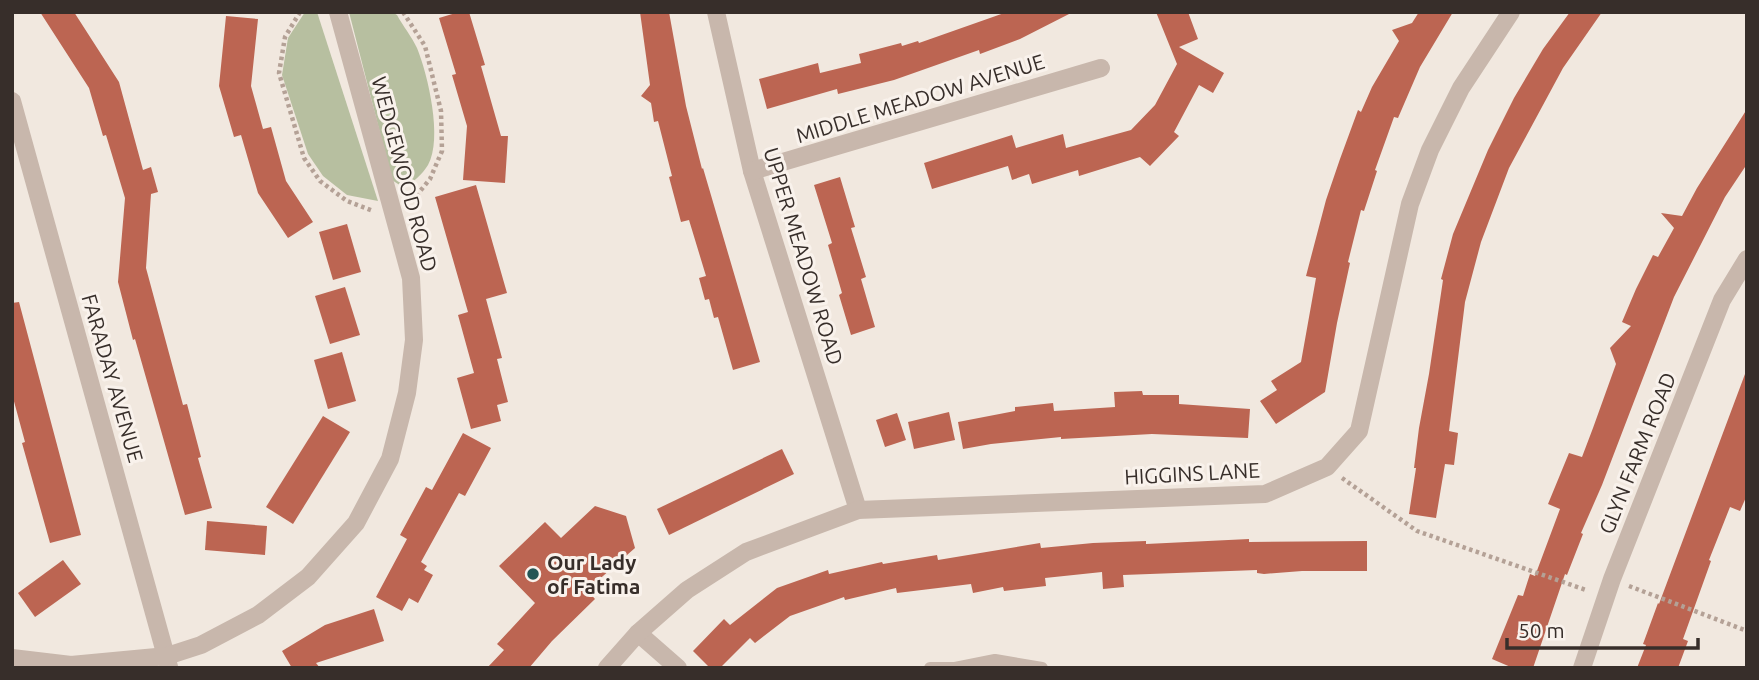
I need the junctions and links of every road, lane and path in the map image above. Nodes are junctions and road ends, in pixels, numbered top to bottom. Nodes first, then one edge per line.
1 (300, 12) edge
2 (338, 12) edge
3 (403, 12) edge
4 (716, 12) edge
5 (1511, 12) edge
6 (1101, 68) dead end
7 (12, 101) edge
8 (752, 171) junction
9 (396, 220) junction
10 (1747, 259) edge
11 (1327, 467) junction
12 (858, 510) junction
13 (1612, 579) junction
14 (1606, 597) junction
15 (1747, 631) edge
16 (638, 633) junction
17 (12, 658) edge
18 (168, 662) edge
19 (607, 668) edge
20 (678, 668) edge
21 (930, 668) edge
22 (1042, 668) edge
23 (1582, 668) edge

1 - 9 path
2 - 9 street, WEDGEWOOD ROAD
3 - 9 path
4 - 8 street, UPPER MEADOW ROAD
5 - 11 street, HIGGINS LANE
6 - 8 street, MIDDLE MEADOW AVENUE
7 - 18 street, FARADAY AVENUE
8 - 12 street, UPPER MEADOW ROAD
9 - 18 street, WEDGEWOOD ROAD
10 - 13 street, GLYN FARM ROAD
11 - 12 street, HIGGINS LANE
11 - 14 path
12 - 16 street, HIGGINS LANE
13 - 14 street, GLYN FARM ROAD
13 - 15 path
14 - 23 street, GLYN FARM ROAD
16 - 19 street, HIGGINS LANE
16 - 20 street
17 - 18 street, WEDGEWOOD ROAD
21 - 22 lane

